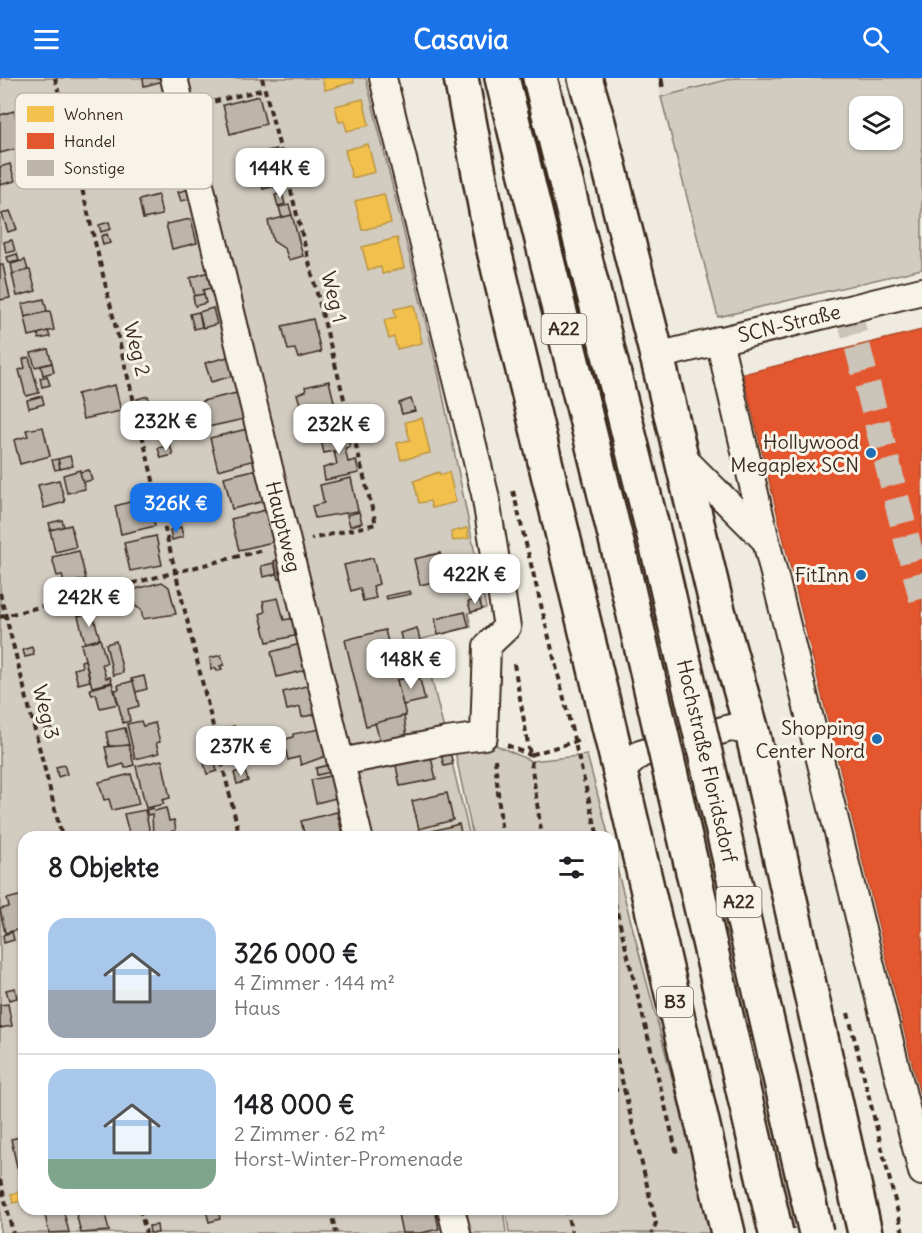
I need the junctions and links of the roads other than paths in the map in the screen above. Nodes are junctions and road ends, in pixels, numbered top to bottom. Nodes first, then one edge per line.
1 (174, 78) edge
2 (383, 78) edge
3 (461, 78) edge
4 (502, 78) edge
5 (540, 78) edge
6 (585, 78) edge
7 (178, 93) edge
8 (201, 189) edge
9 (922, 291) edge
10 (719, 340) junction
11 (657, 356) junction
12 (681, 456) junction
13 (766, 541) junction
14 (752, 731) junction
15 (341, 762) junction
16 (620, 772) junction
17 (358, 831) edge
18 (922, 1172) edge
19 (452, 1215) edge
20 (457, 1233) edge
21 (728, 1233) edge
22 (776, 1233) edge
23 (816, 1233) edge
24 (866, 1233) edge

1 - 7 street, Hauptweg
2 - 15 street
3 - 16 main road
4 - 22 main road, Hochstraße Floridsdorf / A22, bridge
5 - 23 main road, Hochstraße Floridsdorf / A22, bridge
6 - 11 main road
8 - 15 street, Hauptweg
9 - 10 street, SCN-Straße
10 - 11 street, SCN-Straße
10 - 13 street
11 - 12 main road
12 - 13 street
12 - 14 main road
13 - 18 street
14 - 16 street
14 - 24 main road
15 - 17 street, Hauptweg
16 - 21 main road, B3
19 - 20 street

